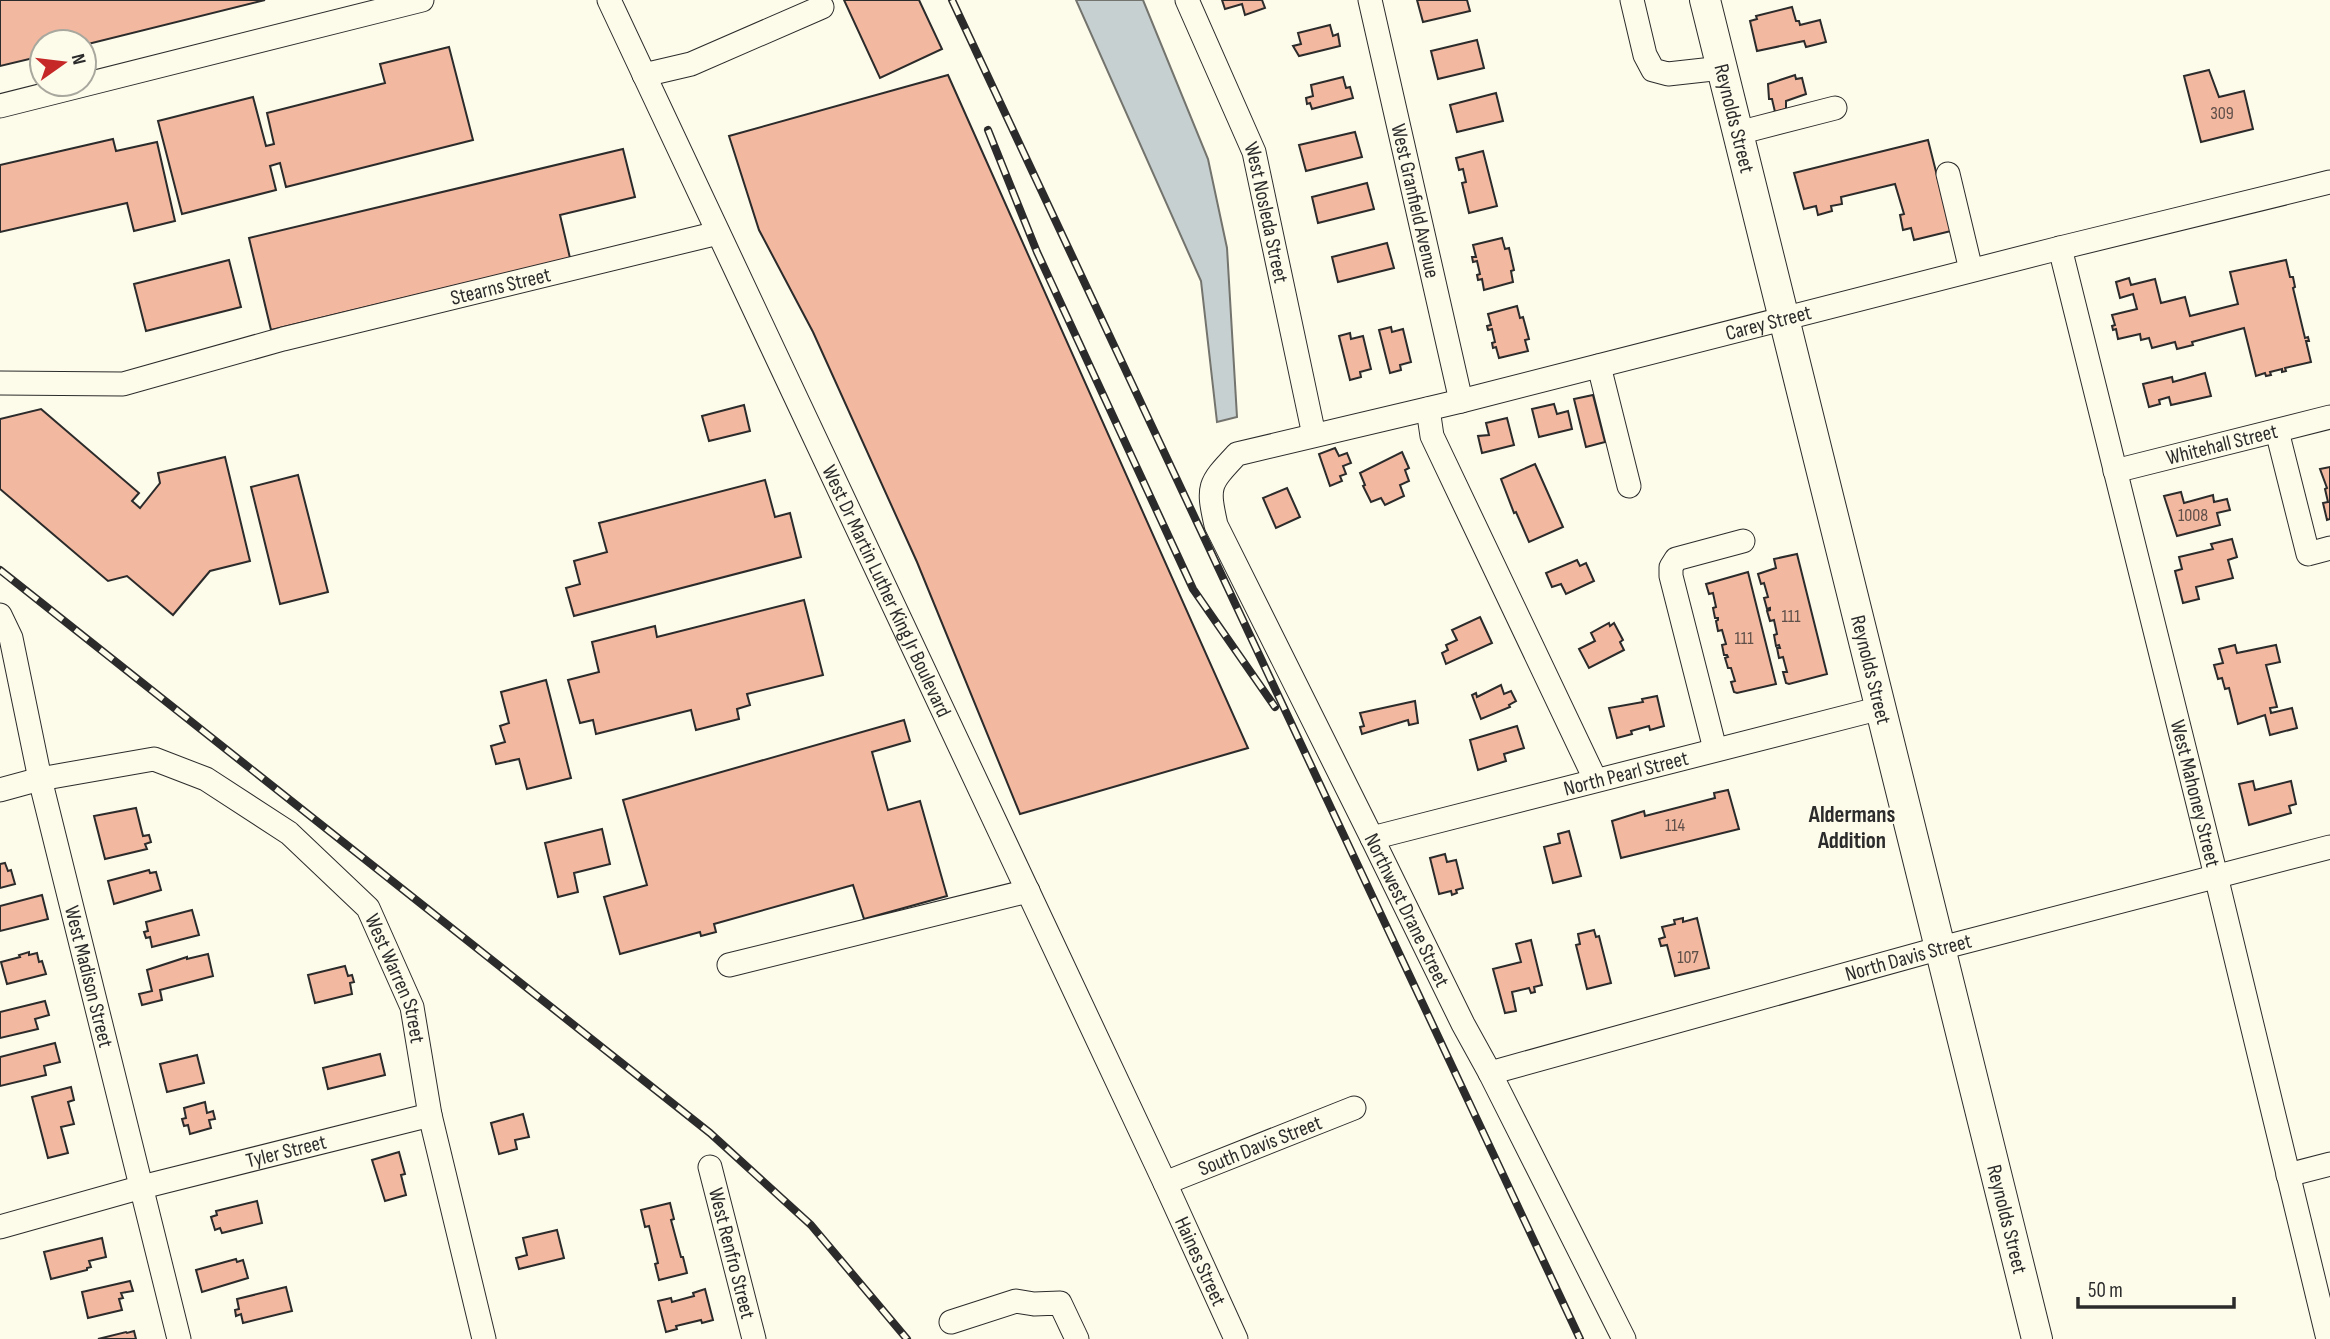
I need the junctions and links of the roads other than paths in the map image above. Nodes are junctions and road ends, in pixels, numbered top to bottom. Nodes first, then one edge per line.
1 (422, 0) edge
2 (609, 0) edge
3 (1187, 0) edge
4 (1370, 0) edge
5 (1632, 0) edge
6 (1705, 0) edge
7 (822, 7) dead end
8 (1722, 68) junction
9 (644, 75) junction
10 (0, 106) edge
11 (1835, 108) dead end
12 (1738, 133) junction
13 (1948, 174) dead end
14 (2330, 182) edge
15 (719, 233) junction
16 (2060, 248) junction
17 (1972, 271) junction
18 (1785, 318) junction
19 (1599, 366) junction
20 (0, 383) edge
21 (1461, 401) junction
22 (1427, 409) junction
23 (2330, 417) edge
24 (2277, 431) junction
25 (1314, 435) junction
26 (2115, 471) junction
27 (1215, 477) joint
28 (1629, 486) dead end
29 (1743, 541) dead end
30 (2330, 548) edge
31 (0, 615) edge
32 (1881, 708) junction
33 (1715, 749) junction
34 (40, 779) junction
35 (1595, 779) junction
36 (0, 790) edge
37 (1372, 838) junction
38 (2330, 847) edge
39 (2216, 877) junction
40 (1028, 891) junction
41 (1941, 948) junction
42 (729, 965) dead end
43 (1490, 1073) junction
44 (1354, 1108) dead end
45 (430, 1115) junction
46 (2330, 1164) edge
47 (710, 1167) dead end
48 (2287, 1175) junction
49 (1165, 1183) junction
50 (142, 1187) junction
51 (0, 1227) edge
52 (951, 1322) dead end
53 (179, 1339) edge
54 (484, 1339) edge
55 (754, 1339) edge
56 (1077, 1339) edge
57 (1236, 1339) edge
58 (1624, 1339) edge
59 (2037, 1339) edge
60 (2328, 1339) edge

1 - 10 street
2 - 9 street, West Dr Martin Luther King Jr Boulevard
3 - 25 street, West Nosleda Street
4 - 21 street, West Granfield Avenue
5 - 8 street
6 - 8 main road, Reynolds Street
7 - 9 street
8 - 12 main road, Reynolds Street
9 - 15 street, West Dr Martin Luther King Jr Boulevard
11 - 12 street
12 - 18 main road, Reynolds Street
13 - 17 street
14 - 16 street, Carey Street
15 - 20 street, Stearns Street
15 - 40 street, West Dr Martin Luther King Jr Boulevard
16 - 17 street, Carey Street
16 - 26 street, West Mahoney Street
17 - 18 street, Carey Street
18 - 19 street, Carey Street
18 - 32 main road, Reynolds Street
19 - 21 street, Carey Street
19 - 28 street
21 - 22 street, Carey Street
22 - 25 street, Carey Street
22 - 35 street
23 - 24 street, Whitehall Street
24 - 26 street, Whitehall Street
24 - 30 street
25 - 27 street, Carey Street
26 - 39 street, West Mahoney Street
27 - 37 street, Northwest Drane Street
29 - 33 street
31 - 34 street, West Madison Street
32 - 33 street, North Pearl Street
32 - 41 main road, Reynolds Street
33 - 35 street, North Pearl Street
34 - 36 street, West Warren Street
34 - 45 street, West Warren Street
34 - 50 street, West Madison Street
35 - 37 street, North Pearl Street
37 - 43 street, Northwest Drane Street
38 - 39 street, North Davis Street
39 - 41 street, North Davis Street
39 - 48 street, West Mahoney Street
40 - 42 street
40 - 49 street, West Dr Martin Luther King Jr Boulevard
41 - 43 street, North Davis Street
41 - 59 main road, Reynolds Street
43 - 58 street, Northwest Drane Street
44 - 49 street, South Davis Street
45 - 50 street, Tyler Street
45 - 54 street, West Warren Street
46 - 48 street
47 - 55 street, West Renfro Street
48 - 60 street, West Mahoney Street
49 - 57 street, Haines Street
50 - 51 street, Tyler Street
50 - 53 street, West Madison Street
52 - 56 street

